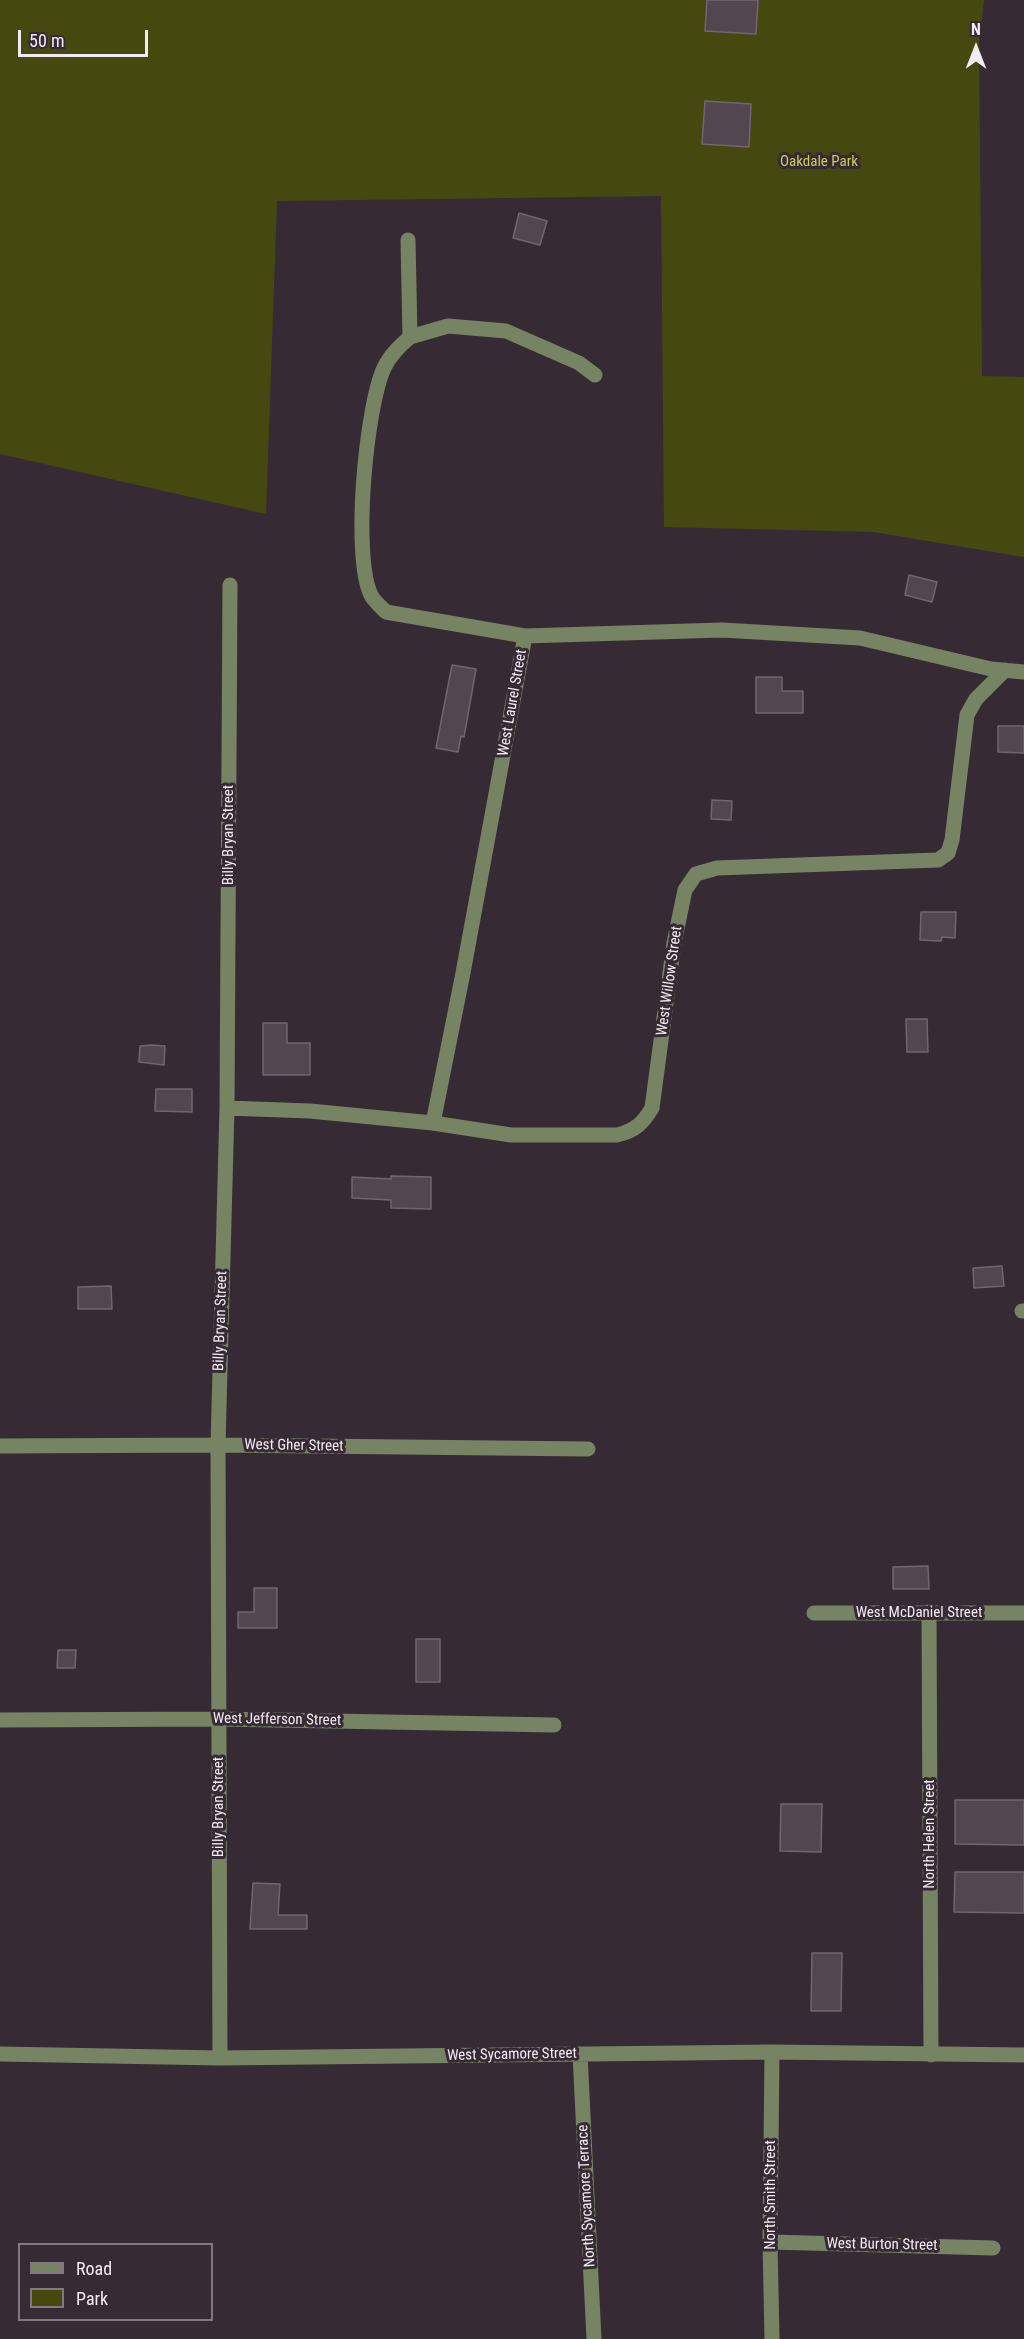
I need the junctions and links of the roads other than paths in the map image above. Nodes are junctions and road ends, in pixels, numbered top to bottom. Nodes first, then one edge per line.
1 (408, 240) dead end
2 (410, 337) junction
3 (595, 375) dead end
4 (230, 585) dead end
5 (525, 636) junction
6 (1005, 670) junction
7 (1024, 672) edge
8 (227, 1108) junction
9 (433, 1123) junction
10 (218, 1445) junction
11 (0, 1446) edge
12 (588, 1449) dead end
13 (928, 1612) junction
14 (814, 1613) dead end
15 (1024, 1613) edge
16 (219, 1719) junction
17 (0, 1720) edge
18 (554, 1725) dead end
19 (772, 2052) junction
20 (0, 2054) edge
21 (580, 2054) junction
22 (932, 2055) junction
23 (1024, 2055) edge
24 (219, 2058) junction
25 (770, 2242) junction
26 (993, 2248) dead end
27 (594, 2339) edge
28 (772, 2339) edge

1 - 2 street
2 - 3 street
2 - 5 street
4 - 8 street, Billy Bryan Street
5 - 6 street, West Laurel Street
5 - 9 street, West Laurel Street
6 - 7 street, West Laurel Street
6 - 9 street, West Willow Street
8 - 9 street, West Willow Street
8 - 10 street, Billy Bryan Street
10 - 11 street, West Gher Street
10 - 12 street, West Gher Street
10 - 16 street, Billy Bryan Street
13 - 14 street, West McDaniel Street
13 - 15 street, West McDaniel Street
13 - 22 street, North Helen Street
16 - 17 street, West Jefferson Street
16 - 18 street, West Jefferson Street
16 - 24 street, Billy Bryan Street
19 - 21 street, West Sycamore Street
19 - 22 street, West Sycamore Street
19 - 25 street, North Smith Street
20 - 24 street, West Sycamore Street
21 - 24 street, West Sycamore Street
21 - 27 street, North Sycamore Terrace
22 - 23 street, West Sycamore Street
25 - 26 street, West Burton Street
25 - 28 street, North Smith Street

